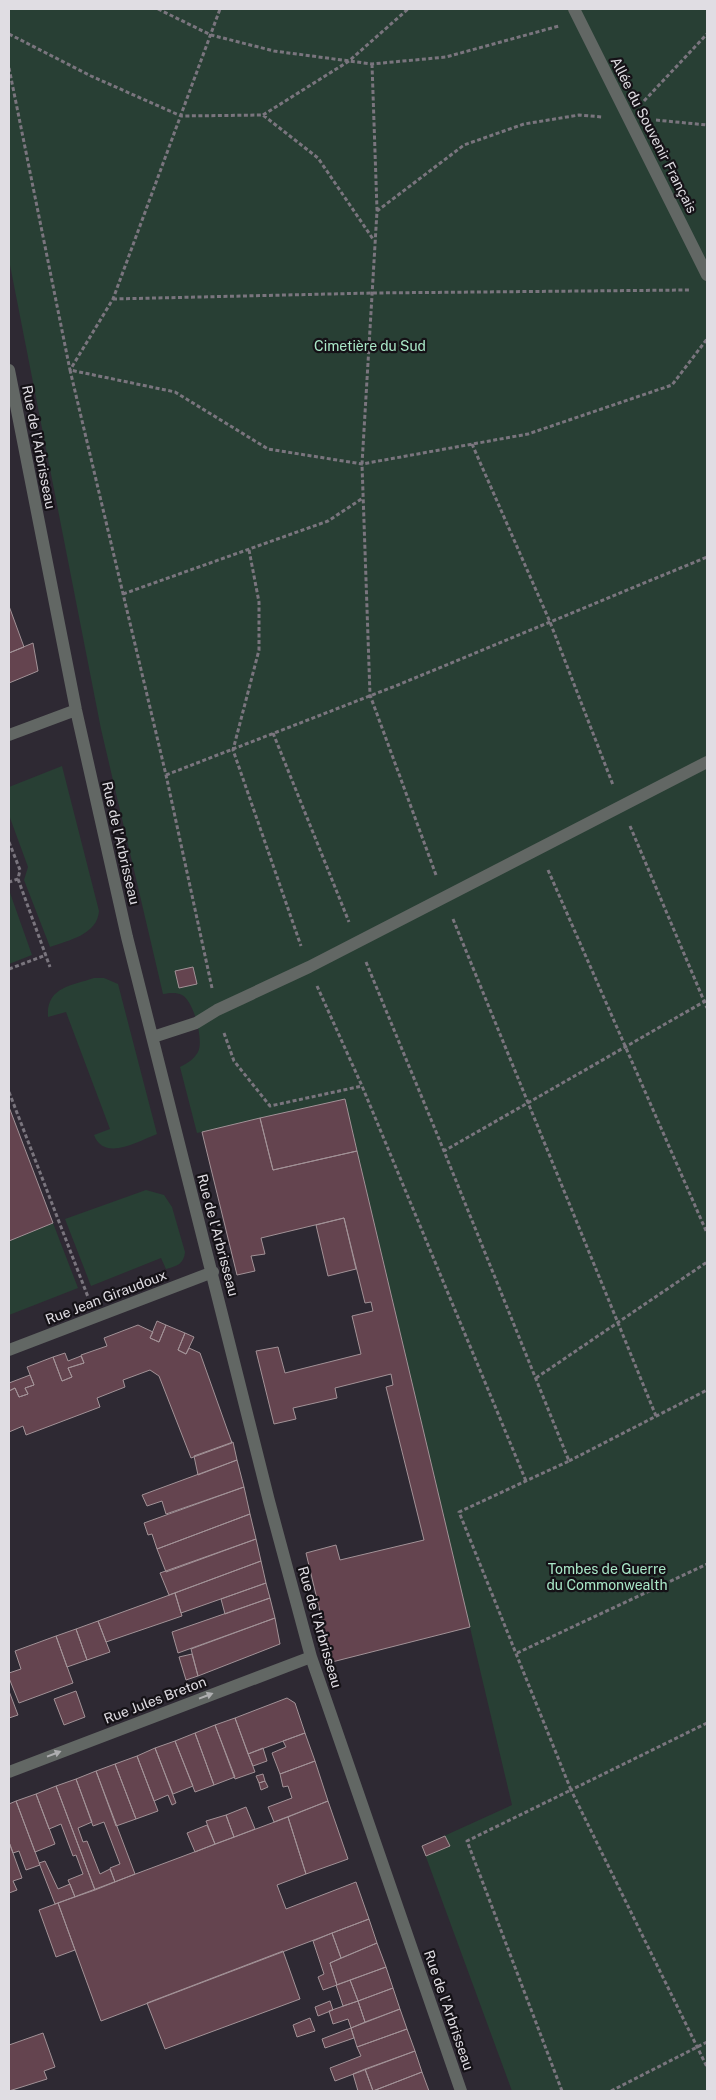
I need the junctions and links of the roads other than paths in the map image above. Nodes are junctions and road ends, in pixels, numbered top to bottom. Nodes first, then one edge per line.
1 (577, 15) edge
2 (707, 275) edge
3 (9, 370) edge
4 (76, 710) junction
5 (9, 735) edge
6 (707, 762) edge
7 (153, 1036) junction
8 (213, 1272) junction
9 (9, 1350) edge
10 (311, 1657) junction
11 (9, 1772) edge
12 (461, 2091) edge

1 - 2 street, Allée du Souvenir Français
3 - 4 street, Rue de l'Arbrisseau
4 - 5 street
4 - 7 street, Rue de l'Arbrisseau
6 - 7 street
7 - 8 street, Rue de l'Arbrisseau
8 - 9 street, Rue Jean Giraudoux
8 - 10 street, Rue de l'Arbrisseau
11 -> 10 street, Rue Jules Breton
10 - 12 street, Rue de l'Arbrisseau

